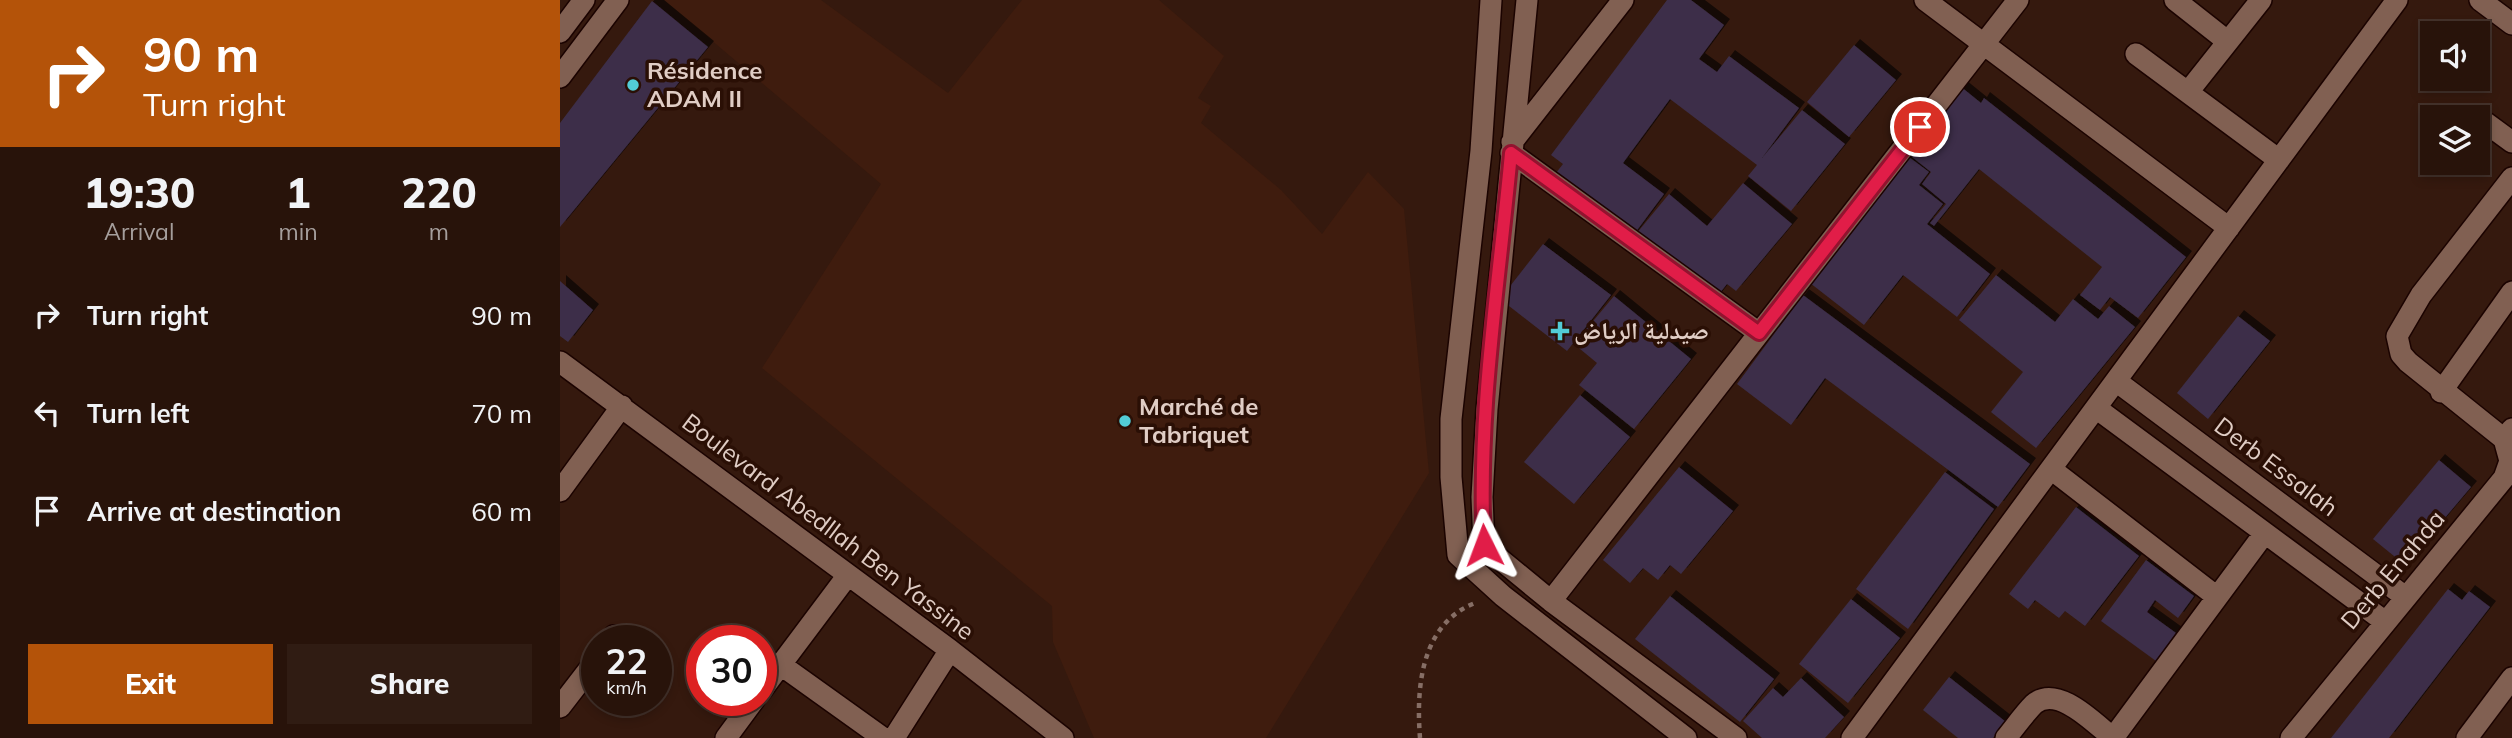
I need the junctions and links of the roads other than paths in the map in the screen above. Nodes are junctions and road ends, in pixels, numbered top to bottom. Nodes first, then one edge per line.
1 (584, 0) edge
2 (618, 0) edge
3 (1492, 0) edge
4 (1527, 0) edge
5 (1623, 0) edge
6 (1925, 0) edge
7 (2018, 0) edge
8 (2175, 0) edge
9 (2261, 0) edge
10 (2398, 0) edge
11 (2490, 3) edge
12 (2512, 24) edge
13 (560, 32) edge
14 (2227, 41) junction
15 (1984, 44) junction
16 (2136, 54) dead end
17 (560, 77) edge
18 (2188, 92) junction
19 (2490, 126) edge
20 (2512, 142) edge
21 (1512, 148) junction
22 (2279, 160) junction
23 (2512, 178) edge
24 (2229, 228) junction
25 (2512, 292) edge
26 (1759, 333) junction
27 (560, 362) edge
28 (2116, 381) junction
29 (2441, 392) junction
30 (622, 406) junction
31 (2096, 408) junction
32 (2508, 434) edge
33 (2051, 469) junction
34 (560, 491) edge
35 (2264, 534) junction
36 (1484, 545) junction
37 (1458, 555) junction
38 (848, 575) junction
39 (2404, 596) junction
40 (2217, 597) junction
41 (1551, 601) junction
42 (2384, 621) junction
43 (950, 650) junction
44 (781, 665) junction
45 (777, 670) edge
46 (2512, 678) edge
47 (581, 680) edge
48 (560, 707) edge
49 (742, 716) edge
50 (726, 738) edge
51 (883, 738) edge
52 (894, 738) edge
53 (1063, 738) edge
54 (1686, 738) edge
55 (1736, 738) edge
56 (1853, 738) edge
57 (2006, 738) edge
58 (2291, 738) edge
59 (2467, 738) edge

1 - 13 street
2 - 17 street
3 - 37 street
4 - 21 street
5 - 21 street
6 - 15 street
7 - 15 street
8 - 14 street
9 - 14 street
10 - 22 street
11 - 12 street
14 - 18 street
15 - 24 street
15 - 26 street
16 - 18 street
18 - 22 street
19 - 20 street
21 - 26 street
21 - 36 street
22 - 24 street
23 - 29 street
24 - 28 street
25 - 29 street
26 - 41 street
27 - 30 street, Boulevard Abedllah Ben Yassine
28 - 31 street
28 - 39 street, Derb Essalah
29 - 32 street
30 - 34 street
30 - 38 street, Boulevard Abedllah Ben Yassine
31 - 33 street
31 - 35 street
32 - 39 street, Derb Enahda
33 - 40 street
33 - 56 street
35 - 40 street
35 - 42 street
36 - 37 street
36 - 41 street
37 - 54 street
38 - 43 street, Boulevard Abedllah Ben Yassine
38 - 44 street
39 - 42 street, Derb Enahda
40 - 57 street
41 - 55 street
42 - 58 street, Derb Enahda
43 - 52 street
43 - 53 street, Boulevard Abedllah Ben Yassine
44 - 45 street
44 - 51 street
46 - 59 street
47 - 48 street
49 - 50 street

